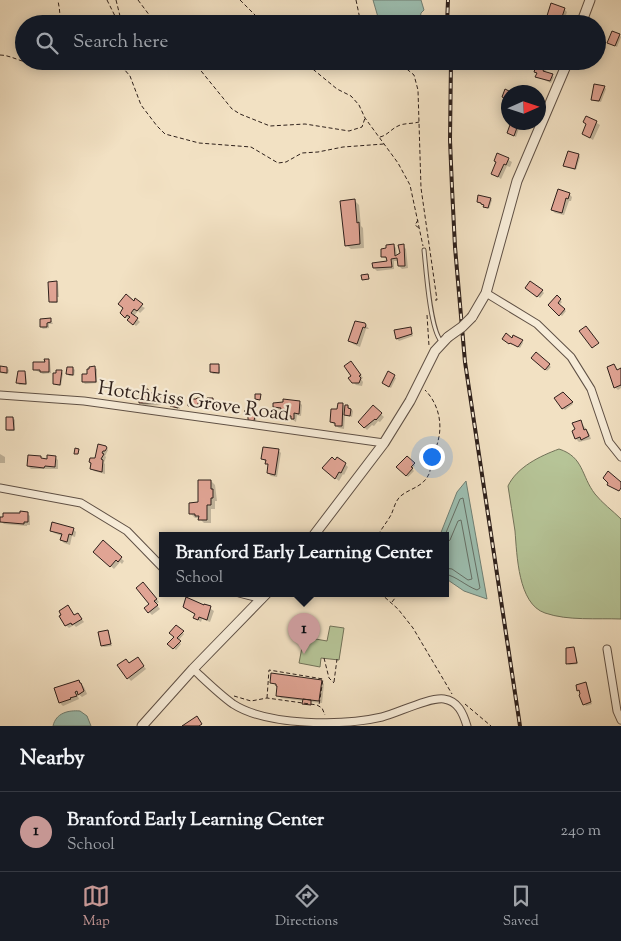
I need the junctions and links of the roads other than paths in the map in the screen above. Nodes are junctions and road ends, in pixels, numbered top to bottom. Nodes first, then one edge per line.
1 (590, 0) edge
2 (585, 15) edge
3 (564, 70) edge
4 (424, 250) road end
5 (486, 293) junction
6 (445, 340) junction
7 (0, 395) edge
8 (384, 443) junction
9 (621, 457) edge
10 (0, 488) edge
11 (316, 532) edge
12 (159, 564) edge
13 (264, 597) edge
14 (607, 649) dead end
15 (193, 669) junction
16 (621, 720) edge
17 (142, 726) edge
18 (467, 726) edge

1 - 2 street
3 - 5 street
4 - 6 lane
5 - 6 street, bridge
5 - 9 street
6 - 8 street
7 - 8 street, Hotchkiss Grove Road
8 - 11 street
10 - 12 street
13 - 15 street
14 - 16 street
15 - 17 street
15 - 18 street

